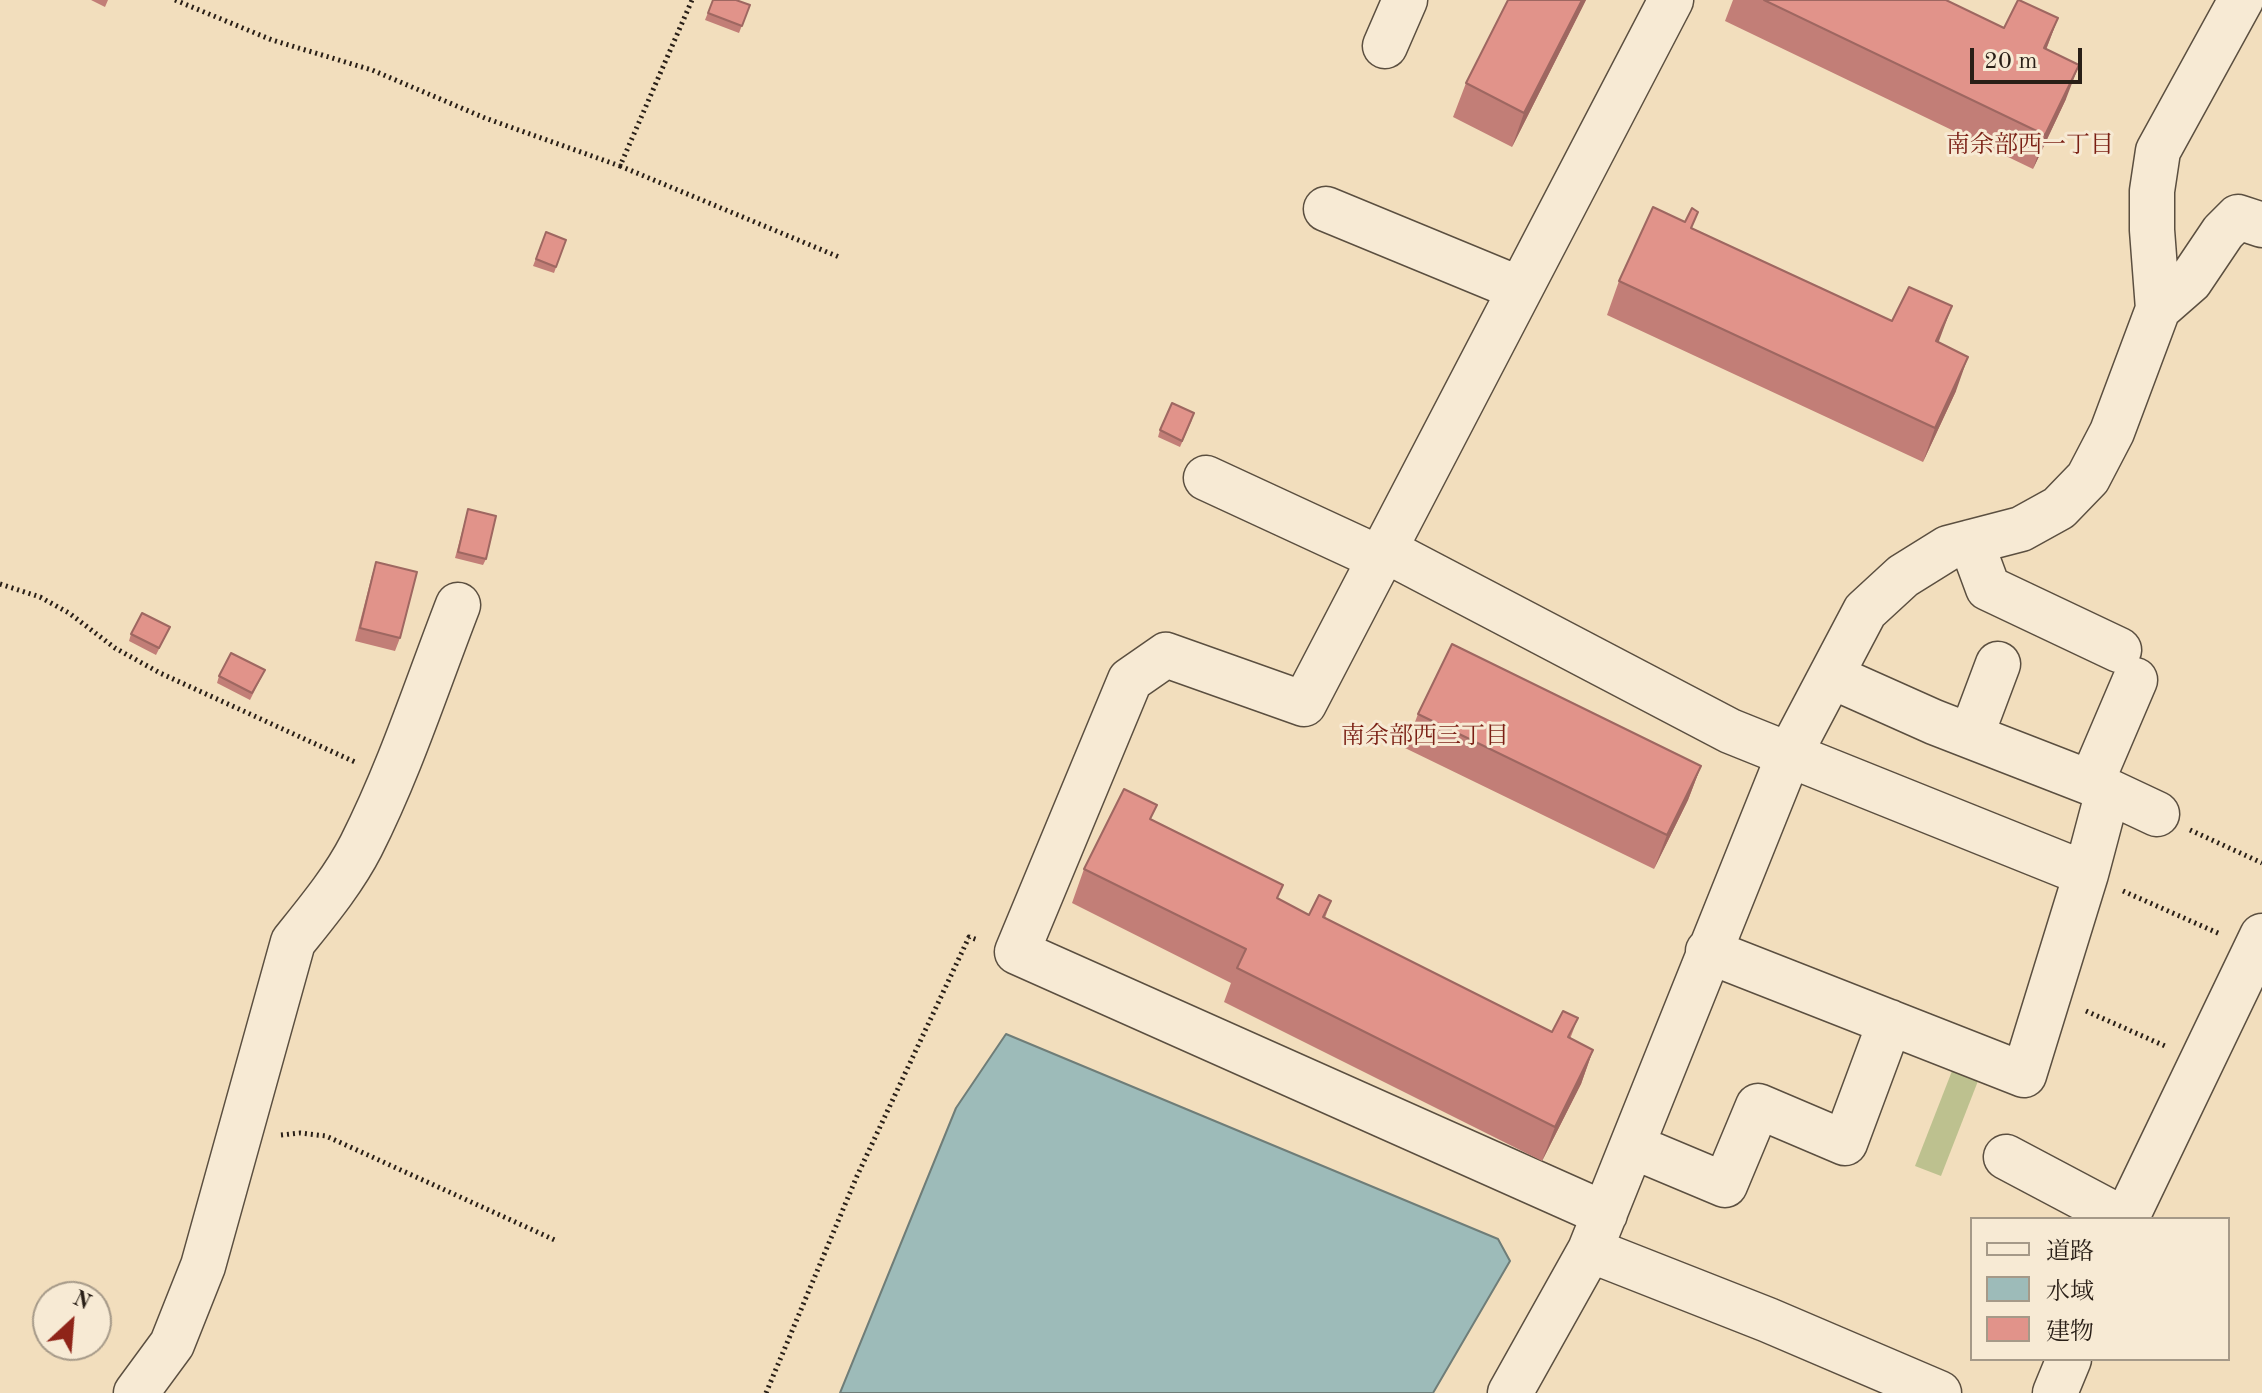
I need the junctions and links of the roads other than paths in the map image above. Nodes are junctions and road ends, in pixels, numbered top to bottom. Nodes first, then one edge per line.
1 (1405, 0) edge
2 (1671, 0) edge
3 (2241, 0) edge
4 (1385, 46) dead end
5 (1326, 209) dead end
6 (2262, 225) edge
7 (1520, 289) junction
8 (2158, 309) junction
9 (1206, 478) dead end
10 (1971, 542) junction
11 (1381, 553) junction
12 (458, 605) dead end
13 (1998, 664) dead end
14 (1831, 676) junction
15 (1971, 736) junction
16 (1788, 757) junction
17 (2099, 787) junction
18 (2157, 814) road end
19 (2086, 874) junction
20 (2258, 943) edge
21 (1708, 951) junction
22 (1890, 1022) junction
23 (1632, 1146) junction
24 (2006, 1157) dead end
25 (2121, 1217) edge
26 (2126, 1217) edge
27 (1597, 1232) junction
28 (2068, 1361) edge
29 (136, 1393) edge
30 (1510, 1393) edge
31 (1939, 1393) edge
32 (2055, 1393) edge

1 - 4 street
2 - 7 street
3 - 8 street
5 - 7 street
6 - 8 street
7 - 11 street
8 - 10 street
9 - 11 street
10 - 14 street
10 - 17 street
11 - 16 street
11 - 27 street
12 - 29 street
13 - 15 street
14 - 15 street
14 - 16 street
15 - 17 street
16 - 19 street
16 - 21 street
17 - 18 street
17 - 19 street
19 - 22 street
20 - 26 street
21 - 22 street
21 - 23 street
22 - 23 street
23 - 27 street
24 - 25 street
27 - 30 street
27 - 31 street
28 - 32 street

